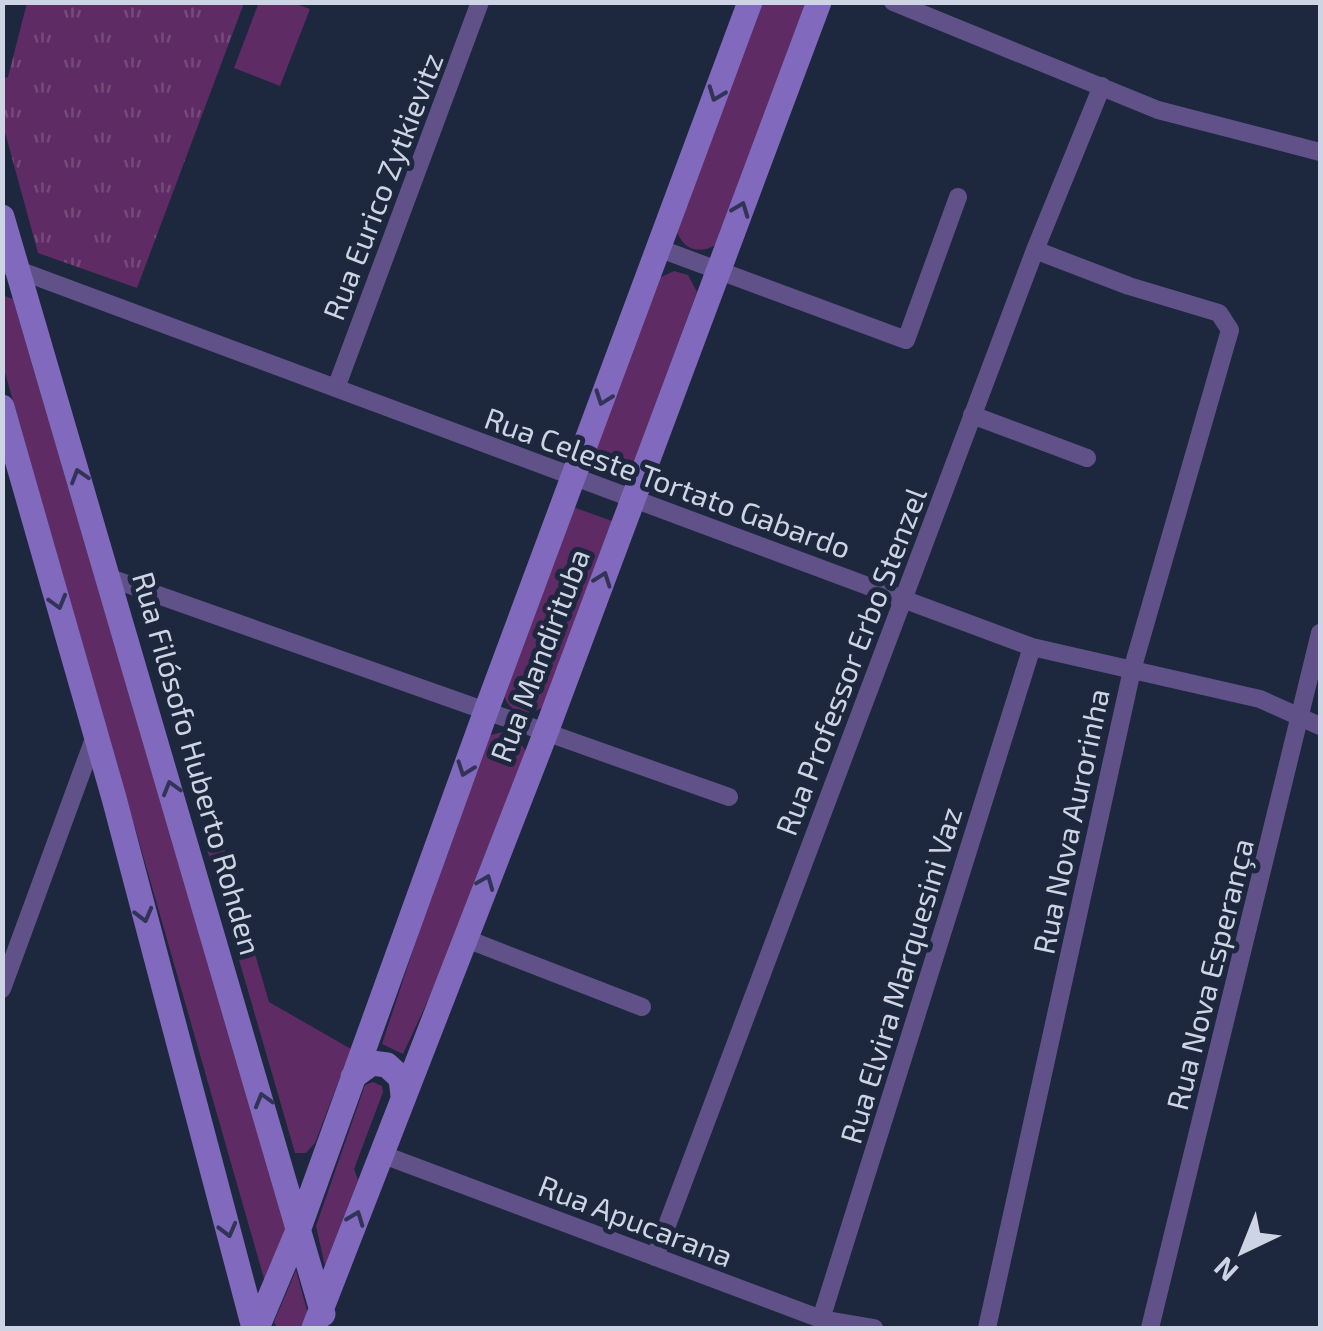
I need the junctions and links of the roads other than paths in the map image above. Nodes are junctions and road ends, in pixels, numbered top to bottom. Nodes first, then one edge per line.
1 (480, 2) edge
2 (750, 2) edge
3 (819, 2) edge
4 (892, 2) edge
5 (1102, 86) junction
6 (1320, 152) edge
7 (958, 197) dead end
8 (2, 217) edge
9 (658, 248) junction
10 (1035, 250) junction
11 (10, 267) edge
12 (718, 271) junction
13 (336, 388) junction
14 (972, 414) junction
15 (4, 419) edge
16 (1088, 458) dead end
17 (574, 477) junction
18 (633, 499) junction
19 (110, 578) junction
20 (902, 598) junction
21 (1320, 633) edge
22 (1032, 648) junction
23 (1132, 670) junction
24 (486, 711) junction
25 (1301, 718) junction
26 (1320, 726) edge
27 (546, 732) junction
28 (96, 735) junction
29 (729, 797) dead end
30 (114, 798) junction
31 (64, 822) junction
32 (464, 938) junction
33 (2, 989) edge
34 (642, 1007) dead end
35 (353, 1077) junction
36 (403, 1096) junction
37 (326, 1151) junction
38 (381, 1154) junction
39 (279, 1156) junction
40 (299, 1228) junction
41 (655, 1257) junction
42 (821, 1319) junction
43 (321, 1322) edge
44 (851, 1326) edge
45 (255, 1328) edge
46 (874, 1328) edge
47 (987, 1328) edge
48 (1150, 1328) edge

1 - 13 street, Rua Eurico Zytkievitz
2 -> 9 street, Rua Mandirituba
12 -> 3 street, Rua Mandirituba
4 - 5 street
5 - 6 street
5 - 10 street, Rua Professor Erbo Stenzel
7 - 12 street
8 - 11 street, Rua Filósofo Huberto Rohden
9 - 12 street
9 -> 17 street, Rua Mandirituba
10 - 14 street, Rua Professor Erbo Stenzel
10 - 23 street, Rua Nova Aurorinha
11 - 13 street, Rua Celeste Tortato Gabardo
19 -> 11 street, Rua Filósofo Huberto Rohden
12 - 18 street, Rua Mandirituba
13 - 17 street, Rua Celeste Tortato Gabardo
14 - 16 street
14 - 20 street, Rua Professor Erbo Stenzel
15 -> 28 street
17 - 18 street, Rua Celeste Tortato Gabardo
17 - 24 street, Rua Mandirituba
18 - 20 street, Rua Celeste Tortato Gabardo
27 -> 18 street, Rua Mandirituba
19 - 24 street
39 -> 19 street, Rua Filósofo Huberto Rohden
20 - 22 street, Rua Celeste Tortato Gabardo
20 - 41 street, Rua Professor Erbo Stenzel
21 - 25 street, Rua Nova Esperança
22 - 23 street, Rua Celeste Tortato Gabardo
22 - 42 street, Rua Elvira Marquesini Vaz
23 - 25 street, Rua Celeste Tortato Gabardo
23 - 47 street, Rua Nova Aurorinha
24 - 27 street
24 -> 35 street, Rua Mandirituba
25 - 26 street, Rua Celeste Tortato Gabardo
25 - 48 street, Rua Nova Esperança
27 - 29 street
32 -> 27 street, Rua Mandirituba
28 - 30 street
28 - 31 street
30 - 31 street
30 -> 45 street
31 - 33 street
32 - 34 street
32 - 36 street, Rua Mandirituba
35 - 36 street
35 - 37 street, Rua Mandirituba
36 - 38 street, Rua Mandirituba
37 - 39 street
37 - 40 street, Rua Mandirituba
38 - 41 street, Rua Apucarana
43 -> 38 street, Rua Mandirituba
39 - 40 street, Rua Filósofo Huberto Rohden
40 - 43 street, Rua Filósofo Huberto Rohden
40 - 45 street, Rua Mandirituba
41 - 42 street, Rua Apucarana
42 - 44 street, Rua Apucarana
44 - 46 street, Rua Apucarana

